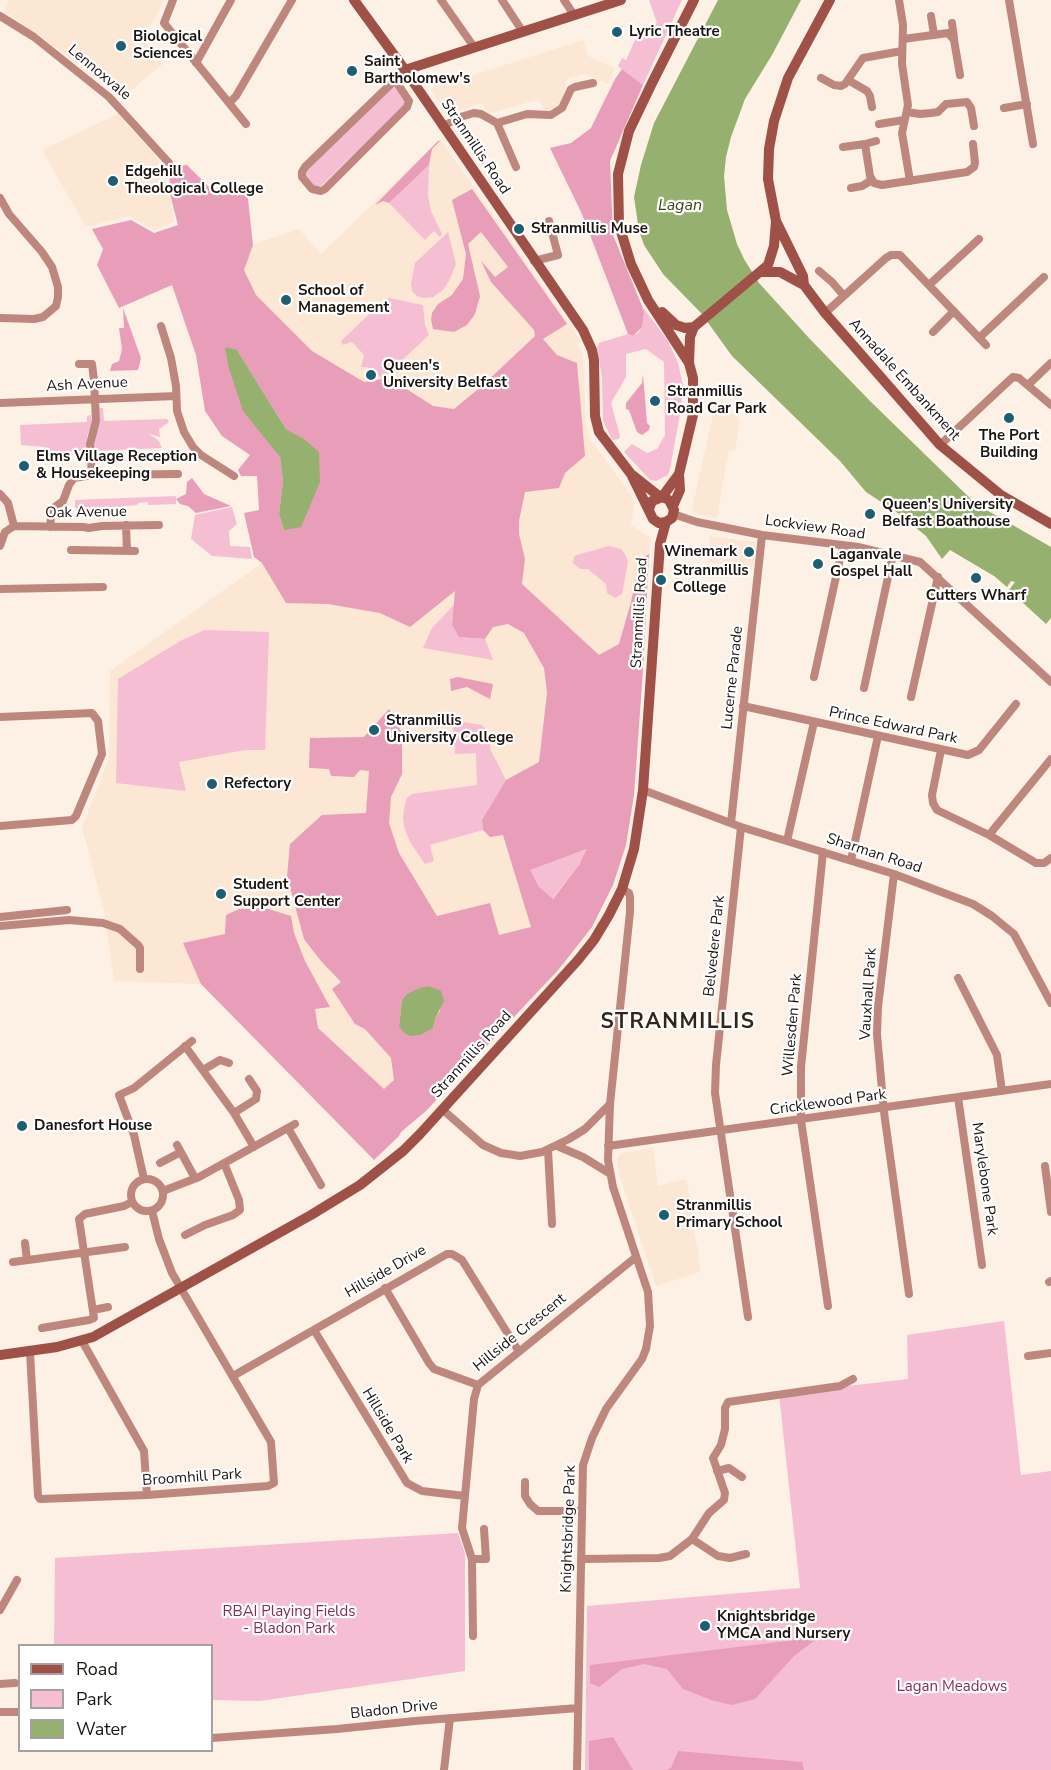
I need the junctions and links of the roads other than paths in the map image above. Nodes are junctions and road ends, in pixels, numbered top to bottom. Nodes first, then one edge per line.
1 (173, 0) edge
2 (231, 0) edge
3 (292, 0) edge
4 (354, 0) edge
5 (441, 0) edge
6 (502, 0) edge
7 (564, 0) edge
8 (621, 0) edge
9 (694, 0) edge
10 (830, 0) edge
11 (899, 0) edge
12 (1009, 0) edge
13 (574, 15) junction
14 (0, 16) edge
15 (931, 16) dead end
16 (952, 23) dead end
17 (523, 32) junction
18 (934, 35) junction
19 (903, 39) junction
20 (954, 40) junction
21 (474, 47) junction
22 (902, 51) junction
23 (196, 63) junction
24 (405, 70) junction
25 (960, 75) dead end
26 (821, 78) dead end
27 (395, 80) junction
28 (848, 80) junction
29 (593, 83) dead end
30 (229, 103) junction
31 (1026, 104) junction
32 (872, 107) dead end
33 (1004, 108) dead end
34 (907, 112) junction
35 (904, 120) junction
36 (497, 123) junction
37 (246, 124) dead end
38 (879, 124) dead end
39 (974, 126) dead end
40 (443, 127) junction
41 (876, 141) dead end
42 (865, 144) junction
43 (973, 144) dead end
44 (1033, 144) dead end
45 (843, 147) dead end
46 (169, 163) dead end
47 (516, 167) dead end
48 (872, 180) junction
49 (910, 181) junction
50 (851, 188) dead end
51 (0, 198) edge
52 (549, 221) dead end
53 (776, 221) junction
54 (979, 239) dead end
55 (534, 261) junction
56 (819, 271) dead end
57 (760, 273) junction
58 (1044, 277) dead end
59 (804, 285) junction
60 (930, 285) junction
61 (645, 294) junction
62 (844, 296) junction
63 (954, 311) junction
64 (825, 314) junction
65 (0, 318) edge
66 (696, 325) junction
67 (161, 326) dead end
68 (933, 332) dead end
69 (979, 338) junction
70 (986, 345) dead end
71 (690, 363) junction
72 (1051, 363) edge
73 (79, 364) dead end
74 (1028, 385) junction
75 (176, 396) junction
76 (94, 398) junction
77 (0, 403) edge
78 (1051, 405) edge
79 (940, 445) junction
80 (178, 474) dead end
81 (631, 474) junction
82 (679, 474) junction
83 (92, 476) junction
84 (234, 476) dead end
85 (0, 494) edge
86 (661, 497) junction
87 (649, 509) junction
88 (667, 516) junction
89 (1051, 524) edge
90 (126, 525) junction
91 (159, 525) dead end
92 (14, 526) junction
93 (50, 527) junction
94 (762, 535) junction
95 (843, 545) junction
96 (0, 546) edge
97 (71, 550) dead end
98 (893, 554) junction
99 (938, 577) junction
100 (103, 587) dead end
101 (0, 589) edge
102 (814, 677) dead end
103 (1051, 682) edge
104 (864, 688) dead end
105 (911, 697) dead end
106 (1016, 704) dead end
107 (743, 706) junction
108 (0, 717) edge
109 (814, 722) junction
110 (878, 736) junction
111 (941, 750) junction
112 (1051, 759) edge
113 (643, 790) junction
114 (731, 823) junction
115 (0, 826) edge
116 (741, 827) junction
117 (989, 835) junction
118 (787, 841) junction
119 (824, 852) junction
120 (1051, 858) edge
121 (851, 860) junction
122 (894, 873) junction
123 (622, 889) junction
124 (67, 910) dead end
125 (0, 917) edge
126 (0, 926) edge
127 (140, 969) dead end
128 (958, 978) dead end
129 (1051, 1003) edge
130 (229, 1063) dead end
131 (203, 1070) junction
132 (249, 1079) dead end
133 (1051, 1083) edge
134 (1002, 1091) junction
135 (958, 1097) junction
136 (610, 1104) junction
137 (884, 1108) junction
138 (443, 1110) junction
139 (234, 1113) junction
140 (801, 1120) junction
141 (722, 1131) junction
142 (557, 1146) junction
143 (608, 1146) junction
144 (254, 1147) junction
145 (548, 1150) junction
146 (160, 1163) dead end
147 (224, 1163) junction
148 (1045, 1166) dead end
149 (609, 1173) junction
150 (195, 1178) junction
151 (144, 1179) junction
152 (321, 1185) dead end
153 (163, 1191) junction
154 (132, 1202) junction
155 (152, 1211) junction
156 (1051, 1212) edge
157 (552, 1224) dead end
158 (185, 1235) dead end
159 (25, 1243) dead end
160 (125, 1247) dead end
161 (84, 1253) junction
162 (636, 1257) junction
163 (27, 1260) junction
164 (13, 1262) dead end
165 (982, 1265) dead end
166 (180, 1288) junction
167 (385, 1288) junction
168 (909, 1294) dead end
169 (828, 1306) dead end
170 (108, 1307) dead end
171 (93, 1314) junction
172 (748, 1317) dead end
173 (42, 1328) dead end
174 (314, 1330) junction
175 (82, 1341) junction
176 (518, 1350) junction
177 (30, 1352) junction
178 (1051, 1353) edge
179 (0, 1355) edge
180 (1028, 1356) dead end
181 (233, 1376) junction
182 (853, 1379) dead end
183 (478, 1384) junction
184 (717, 1471) junction
185 (742, 1477) dead end
186 (525, 1482) dead end
187 (147, 1495) junction
188 (465, 1496) junction
189 (582, 1511) junction
190 (484, 1529) dead end
191 (692, 1539) junction
192 (747, 1554) dead end
193 (472, 1559) junction
194 (581, 1559) junction
195 (18, 1580) dead end
196 (0, 1610) edge
197 (473, 1636) dead end
198 (15, 1683) dead end
199 (0, 1684) edge
200 (578, 1708) junction
201 (18, 1712) edge
202 (0, 1713) edge
203 (450, 1718) junction
204 (213, 1738) edge
205 (444, 1770) edge
206 (577, 1770) edge

1 - 23 street
2 - 23 street
3 - 30 street
4 - 24 street, Stranmillis Road
5 - 21 street
6 - 17 street
7 - 13 street
8 - 13 street
9 - 61 street
10 - 53 street, Annadale Embankment
11 - 19 street
12 - 31 street
13 - 17 street
14 - 46 street, Lennoxvale
15 - 18 street
16 - 20 street
17 - 21 street
18 - 19 street
18 - 20 street
19 - 22 street
20 - 25 street
21 - 24 street
22 - 28 street
22 - 34 street
23 - 30 street
24 - 27 street
24 - 40 street, Stranmillis Road
26 - 28 street
27 - 27 street
28 - 32 street
29 - 36 street
30 - 37 street
31 - 33 street
31 - 44 street
34 - 35 street
34 - 39 street
35 - 38 street
35 - 49 street
36 - 40 street
36 - 47 street
40 - 55 street, Stranmillis Road
41 - 42 street
42 - 45 street
42 - 48 street
43 - 49 street
48 - 49 street
48 - 50 street
51 - 65 street
52 - 55 street
53 - 57 street, Annadale Embankment
53 - 59 street, Annadale Embankment
54 - 60 street
55 - 81 street, Stranmillis Road
56 - 62 street
57 - 59 street, Annadale Embankment
57 - 66 street
58 - 69 street
59 - 64 street, Annadale Embankment
60 - 62 street
60 - 63 street
61 - 66 street
61 - 71 street
62 - 64 street
63 - 68 street
63 - 69 street
64 - 79 street, Annadale Embankment
66 - 71 street, Stranmillis Road
67 - 75 street
69 - 70 street
71 - 82 street, Stranmillis Road
72 - 74 street
73 - 76 street
74 - 78 street
74 - 79 street
75 - 76 street, Ash Avenue
75 - 84 street
76 - 77 street, Ash Avenue
76 - 83 street
79 - 89 street, Annadale Embankment
80 - 83 street
81 - 86 street, Stranmillis Road
81 - 87 street, Stranmillis Road
82 - 86 street
82 - 88 street, Stranmillis Road
83 - 93 street
85 - 92 street
86 - 87 street
86 - 88 street, Stranmillis Road
87 - 88 street, Stranmillis Road
88 - 94 street, Lockview Road
88 - 113 street, Stranmillis Road
90 - 91 street, Oak Avenue
90 - 93 street, Oak Avenue
90 - 97 street
92 - 93 street, Oak Avenue
92 - 96 street
94 - 95 street, Lockview Road
94 - 107 street, Lucerne Parade
95 - 98 street, Lockview Road
95 - 102 street
98 - 99 street, Lockview Road
98 - 104 street
99 - 103 street, Lockview Road
99 - 105 street
100 - 101 street
106 - 111 street, Prince Edward Park
107 - 109 street, Prince Edward Park
107 - 114 street, Lucerne Parade
108 - 115 street
109 - 110 street, Prince Edward Park
109 - 118 street
110 - 111 street, Prince Edward Park
110 - 121 street
111 - 117 street
112 - 117 street
113 - 114 street, Sharman Road
113 - 123 street, Stranmillis Road
114 - 116 street, Sharman Road
116 - 118 street, Sharman Road
116 - 141 street, Belvedere Park
117 - 120 street
118 - 119 street, Sharman Road
119 - 121 street, Sharman Road
119 - 140 street, Willesden Park
121 - 122 street, Sharman Road
122 - 129 street, Sharman Road
122 - 137 street, Vauxhall Park
123 - 136 street, Knightsbridge Park
123 - 138 street, Stranmillis Road
124 - 125 street
126 - 127 street
128 - 134 street
130 - 131 street
131 - 139 street
131 - 151 street
132 - 139 street
133 - 134 street, Cricklewood Park
134 - 135 street, Cricklewood Park
135 - 137 street, Cricklewood Park
135 - 165 street, Marylebone Park
136 - 142 street
136 - 143 street, Knightsbridge Park
137 - 140 street, Cricklewood Park
137 - 168 street, Vauxhall Park
138 - 145 street
138 - 166 street, Stranmillis Road
139 - 144 street
140 - 141 street, Cricklewood Park
140 - 169 street, Willesden Park
141 - 143 street, Cricklewood Park
141 - 172 street, Belvedere Park
142 - 145 street
142 - 149 street
143 - 149 street, Knightsbridge Park
144 - 147 street
144 - 152 street
145 - 157 street
146 - 150 street
147 - 150 street
147 - 158 street
148 - 156 street
149 - 162 street, Knightsbridge Park
150 - 153 street
151 - 153 street
151 - 154 street
153 - 155 street
154 - 155 street
154 - 161 street
155 - 166 street, Broomhill Park
159 - 163 street
160 - 161 street
161 - 163 street
161 - 171 street
162 - 176 street, Hillside Crescent
162 - 189 street, Knightsbridge Park
163 - 164 street
166 - 175 street, Stranmillis Road
166 - 181 street, Broomhill Park
167 - 174 street, Hillside Drive
167 - 176 street, Hillside Drive
167 - 183 street
170 - 171 street
171 - 173 street
174 - 181 street, Hillside Drive
174 - 188 street, Hillside Park
175 - 177 street, Stranmillis Road
175 - 187 street
176 - 183 street, Hillside Crescent
177 - 179 street, Stranmillis Road
177 - 187 street, Broomhill Park
178 - 180 street
181 - 187 street, Broomhill Park
182 - 184 street
183 - 188 street, Hillside Crescent
184 - 185 street
184 - 191 street
186 - 189 street
188 - 193 street, Hillside Crescent
189 - 194 street, Knightsbridge Park
190 - 193 street
191 - 192 street
191 - 194 street
193 - 197 street
194 - 200 street, Knightsbridge Park
195 - 196 street
198 - 199 street
200 - 203 street, Bladon Drive
200 - 206 street, Knightsbridge Park
201 - 202 street
203 - 204 street, Bladon Drive
203 - 205 street

